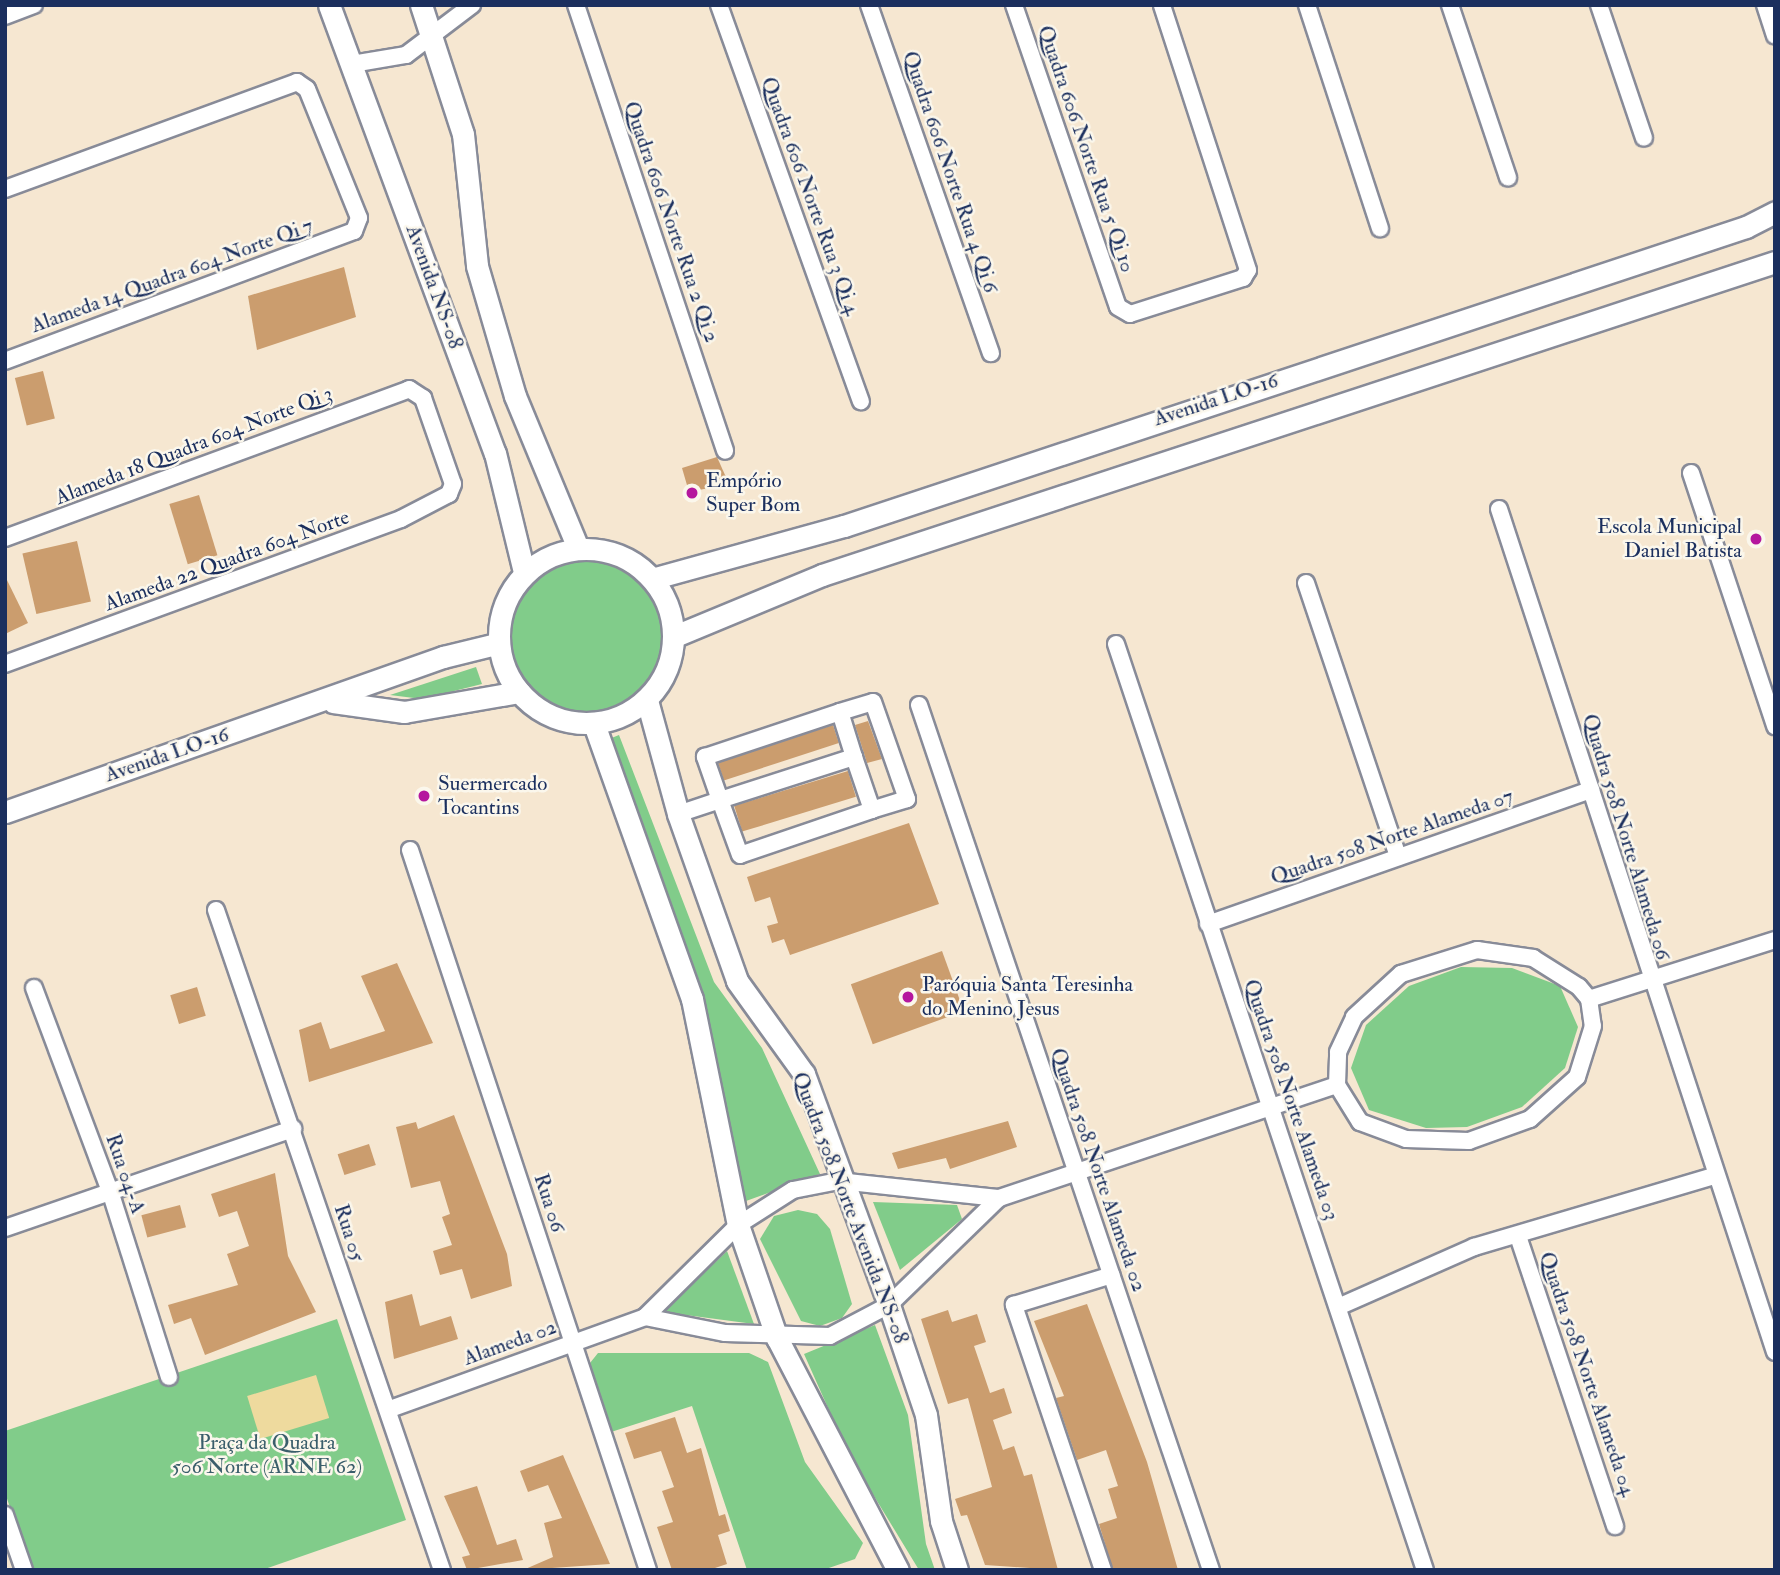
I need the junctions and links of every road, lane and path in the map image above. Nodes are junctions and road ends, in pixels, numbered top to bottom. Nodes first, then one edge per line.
1 (34, 5) edge
2 (330, 5) edge
3 (421, 5) edge
4 (472, 5) edge
5 (576, 5) edge
6 (719, 5) edge
7 (869, 5) edge
8 (1014, 5) edge
9 (1162, 5) edge
10 (1307, 5) edge
11 (1450, 5) edge
12 (1599, 5) edge
13 (1765, 5) edge
14 (5, 16) edge
15 (1775, 35) edge
16 (433, 39) junction
17 (352, 64) junction
18 (1644, 138) dead end
19 (1508, 177) dead end
20 (5, 189) edge
21 (1775, 212) edge
22 (1380, 228) dead end
23 (1775, 262) edge
24 (991, 353) dead end
25 (5, 361) edge
26 (861, 401) dead end
27 (725, 451) dead end
28 (1692, 473) dead end
29 (453, 484) joint
30 (1499, 509) dead end
31 (5, 538) edge
32 (578, 548) junction
33 (524, 572) junction
34 (655, 578) junction
35 (1306, 583) dead end
36 (675, 636) junction
37 (1116, 644) dead end
38 (496, 645) junction
39 (5, 664) edge
40 (519, 692) junction
41 (331, 702) junction
42 (648, 704) junction
43 (919, 705) dead end
44 (840, 712) junction
45 (594, 724) junction
46 (1775, 726) edge
47 (854, 757) junction
48 (1591, 790) junction
49 (720, 800) junction
50 (873, 810) junction
51 (5, 812) edge
52 (678, 814) junction
53 (410, 850) dead end
54 (1398, 857) junction
55 (216, 910) dead end
56 (1208, 924) junction
57 (1775, 940) edge
58 (1648, 979) junction
59 (34, 988) dead end
60 (1589, 999) junction
61 (1337, 1085) junction
62 (1274, 1104) junction
63 (293, 1129) junction
64 (1074, 1169) junction
65 (1714, 1176) junction
66 (839, 1181) junction
67 (110, 1191) junction
68 (999, 1198) junction
69 (738, 1225) junction
70 (5, 1228) edge
71 (1518, 1236) junction
72 (1112, 1275) junction
73 (889, 1305) junction
74 (1338, 1307) junction
75 (645, 1317) junction
76 (777, 1338) junction
77 (573, 1343) junction
78 (1775, 1352) edge
79 (169, 1377) dead end
80 (390, 1409) junction
81 (5, 1515) edge
82 (1615, 1526) dead end
83 (8, 1534) edge
84 (24, 1570) edge
85 (442, 1570) edge
86 (648, 1570) edge
87 (898, 1570) edge
88 (957, 1570) edge
89 (1103, 1570) edge
90 (1211, 1570) edge
91 (1425, 1570) edge

1 - 14 street
2 - 17 street, Avenida NS-08
3 - 16 street, Avenida NS-08
4 - 16 street
5 - 27 street, Quadra 606 Norte Rua 2 Qi 2
6 - 26 street, Quadra 606 Norte Rua 3 Qi 4
7 - 24 street, Quadra 606 Norte Rua 4 Qi 6
8 - 9 street, Quadra 606 Norte Rua 5 Qi 10
10 - 22 street
11 - 19 street
12 - 18 street
13 - 15 street
16 - 17 street
16 - 32 street, Avenida NS-08
17 - 33 street, Avenida NS-08
20 - 25 street, Alameda 14 Quadra 604 Norte Qi 7
21 - 34 street, Avenida LO-16
23 - 36 street, Avenida LO-16
28 - 46 street
29 - 31 street, Alameda 18 Quadra 604 Norte Qi 3
29 - 39 street, Alameda 22 Quadra 604 Norte
30 - 48 street, Quadra 508 Norte Alameda 06
32 - 33 street
32 - 34 street
33 - 38 street
34 - 36 street
35 - 54 street
36 - 42 street
37 - 56 street, Quadra 508 Norte Alameda 03
38 - 40 street
38 - 41 street, Avenida LO-16
40 - 41 street, Avenida LO-16
40 - 45 street
41 - 51 street, Avenida LO-16
42 - 45 street
42 - 52 street, Quadra 508 Norte Avenida NS-08
43 - 64 street, Quadra 508 Norte Alameda 02
44 - 47 street
44 - 49 street
44 - 50 street
45 - 69 street
47 - 49 street
47 - 50 street
48 - 54 street, Quadra 508 Norte Alameda 07
48 - 58 street, Quadra 508 Norte Alameda 06
49 - 50 street
49 - 52 street
52 - 66 street, Quadra 508 Norte Avenida NS-08
53 - 77 street, Rua 06
54 - 56 street, Quadra 508 Norte Alameda 07
55 - 63 street, Rua 05
56 - 62 street, Quadra 508 Norte Alameda 03
57 - 58 street
58 - 60 street
58 - 65 street, Quadra 508 Norte Alameda 06
59 - 67 street, Rua 04-A
60 - 61 street
60 - 61 street
61 - 62 street
62 - 64 street
62 - 74 street, Quadra 508 Norte Alameda 03
63 - 67 street
63 - 80 street, Rua 05
64 - 68 street
64 - 72 street, Quadra 508 Norte Alameda 02
65 - 71 street
65 - 78 street, Quadra 508 Norte Alameda 06
66 - 68 street
66 - 69 street
66 - 73 street, Quadra 508 Norte Avenida NS-08
67 - 70 street
67 - 79 street, Rua 04-A
68 - 73 street
69 - 75 street
69 - 76 street
71 - 74 street
71 - 82 street, Quadra 508 Norte Alameda 04
72 - 89 street
72 - 90 street, Quadra 508 Norte Alameda 02
73 - 76 street
73 - 88 street, Quadra 508 Norte Avenida NS-08
74 - 91 street, Quadra 508 Norte Alameda 03
75 - 76 street
75 - 77 street, Alameda 02
76 - 87 street
77 - 80 street, Alameda 02
77 - 86 street, Rua 06
80 - 85 street, Rua 05
81 - 83 street
83 - 84 street

